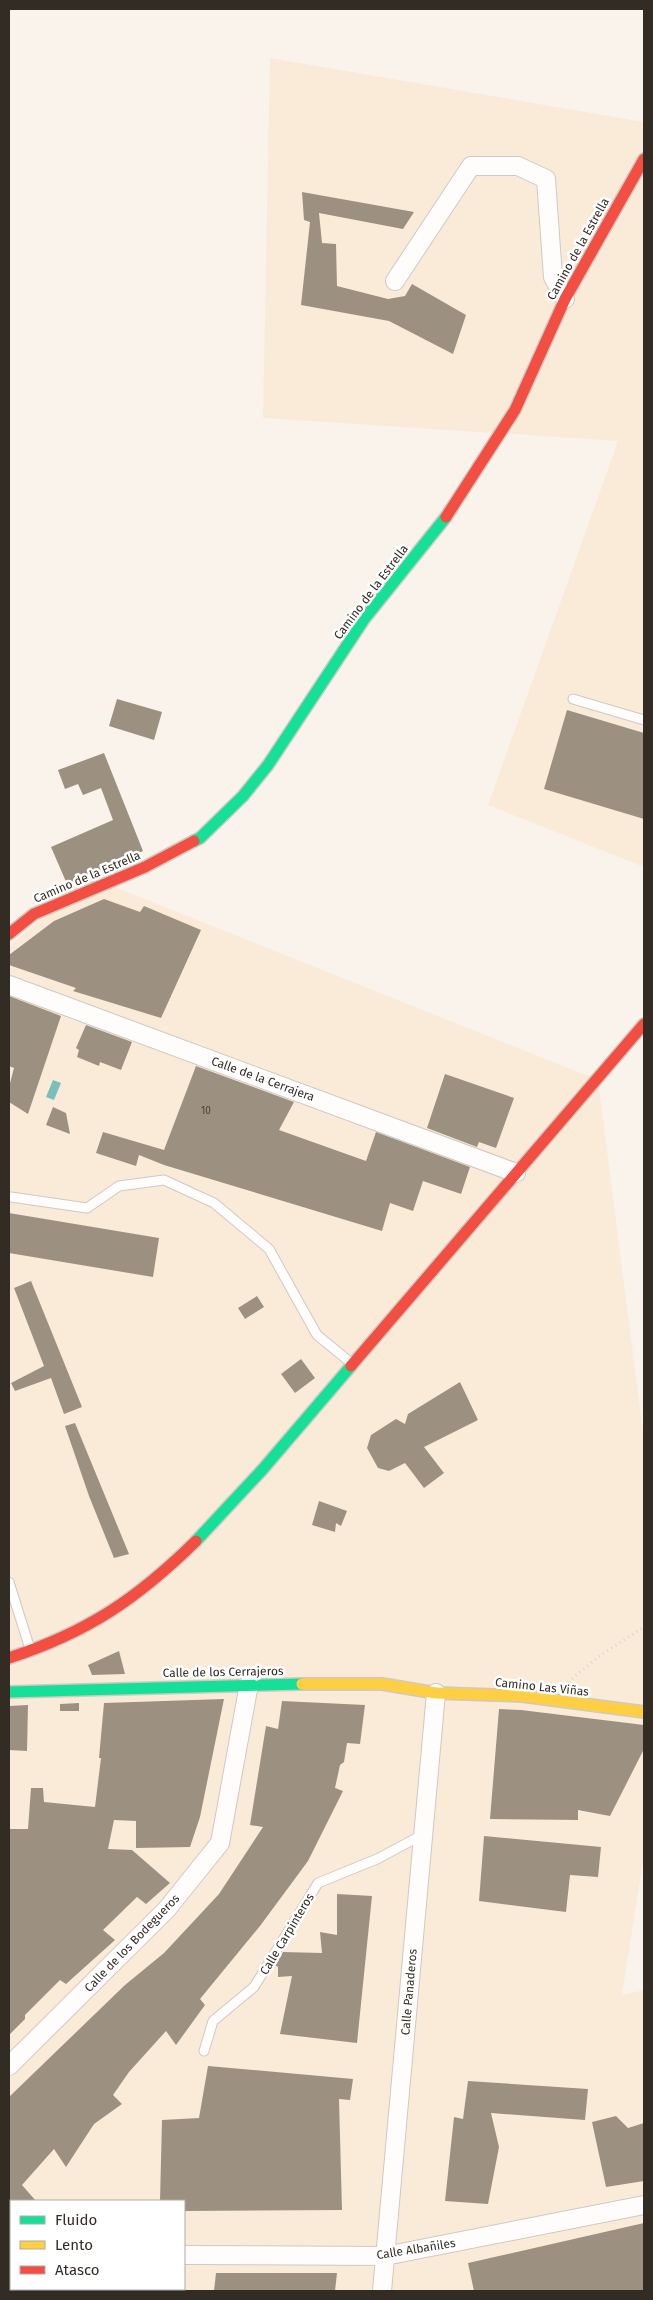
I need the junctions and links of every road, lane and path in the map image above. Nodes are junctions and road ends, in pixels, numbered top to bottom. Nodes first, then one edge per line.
1 (644, 159) edge
2 (395, 281) dead end
3 (565, 299) junction
4 (572, 698) dead end
5 (644, 720) edge
6 (9, 934) edge
7 (9, 985) edge
8 (644, 1024) edge
9 (516, 1174) junction
10 (11, 1197) dead end
11 (352, 1364) junction
12 (9, 1582) edge
13 (644, 1627) edge
14 (31, 1652) junction
15 (9, 1658) edge
16 (249, 1684) junction
17 (9, 1692) edge
18 (436, 1693) junction
19 (548, 1700) junction
20 (644, 1712) edge
21 (424, 1833) junction
22 (204, 2051) dead end
23 (9, 2066) edge
24 (644, 2205) edge
25 (185, 2255) edge
26 (385, 2256) junction
27 (382, 2291) edge

1 - 3 main road, Camino de la Estrella
2 - 3 street
3 - 6 main road, Camino de la Estrella
4 - 5 lane
7 - 9 street, Calle de la Cerrajera
8 - 9 main road
9 - 11 main road
10 - 11 lane
11 - 14 main road
12 - 14 lane
13 - 19 path
14 - 15 main road
16 - 17 main road, Calle de los Cerrajeros
16 - 18 main road, Calle de los Cerrajeros
16 - 23 street, Calle de los Bodegueros
18 - 19 main road, Camino Las Viñas
18 - 21 street, Calle Panaderos
19 - 20 main road, Camino Las Viñas
21 - 22 lane, Calle Carpinteros
21 - 26 street, Calle Panaderos
24 - 26 street, Calle Albañiles
25 - 26 street, Calle Albañiles
26 - 27 street, Calle Panaderos

